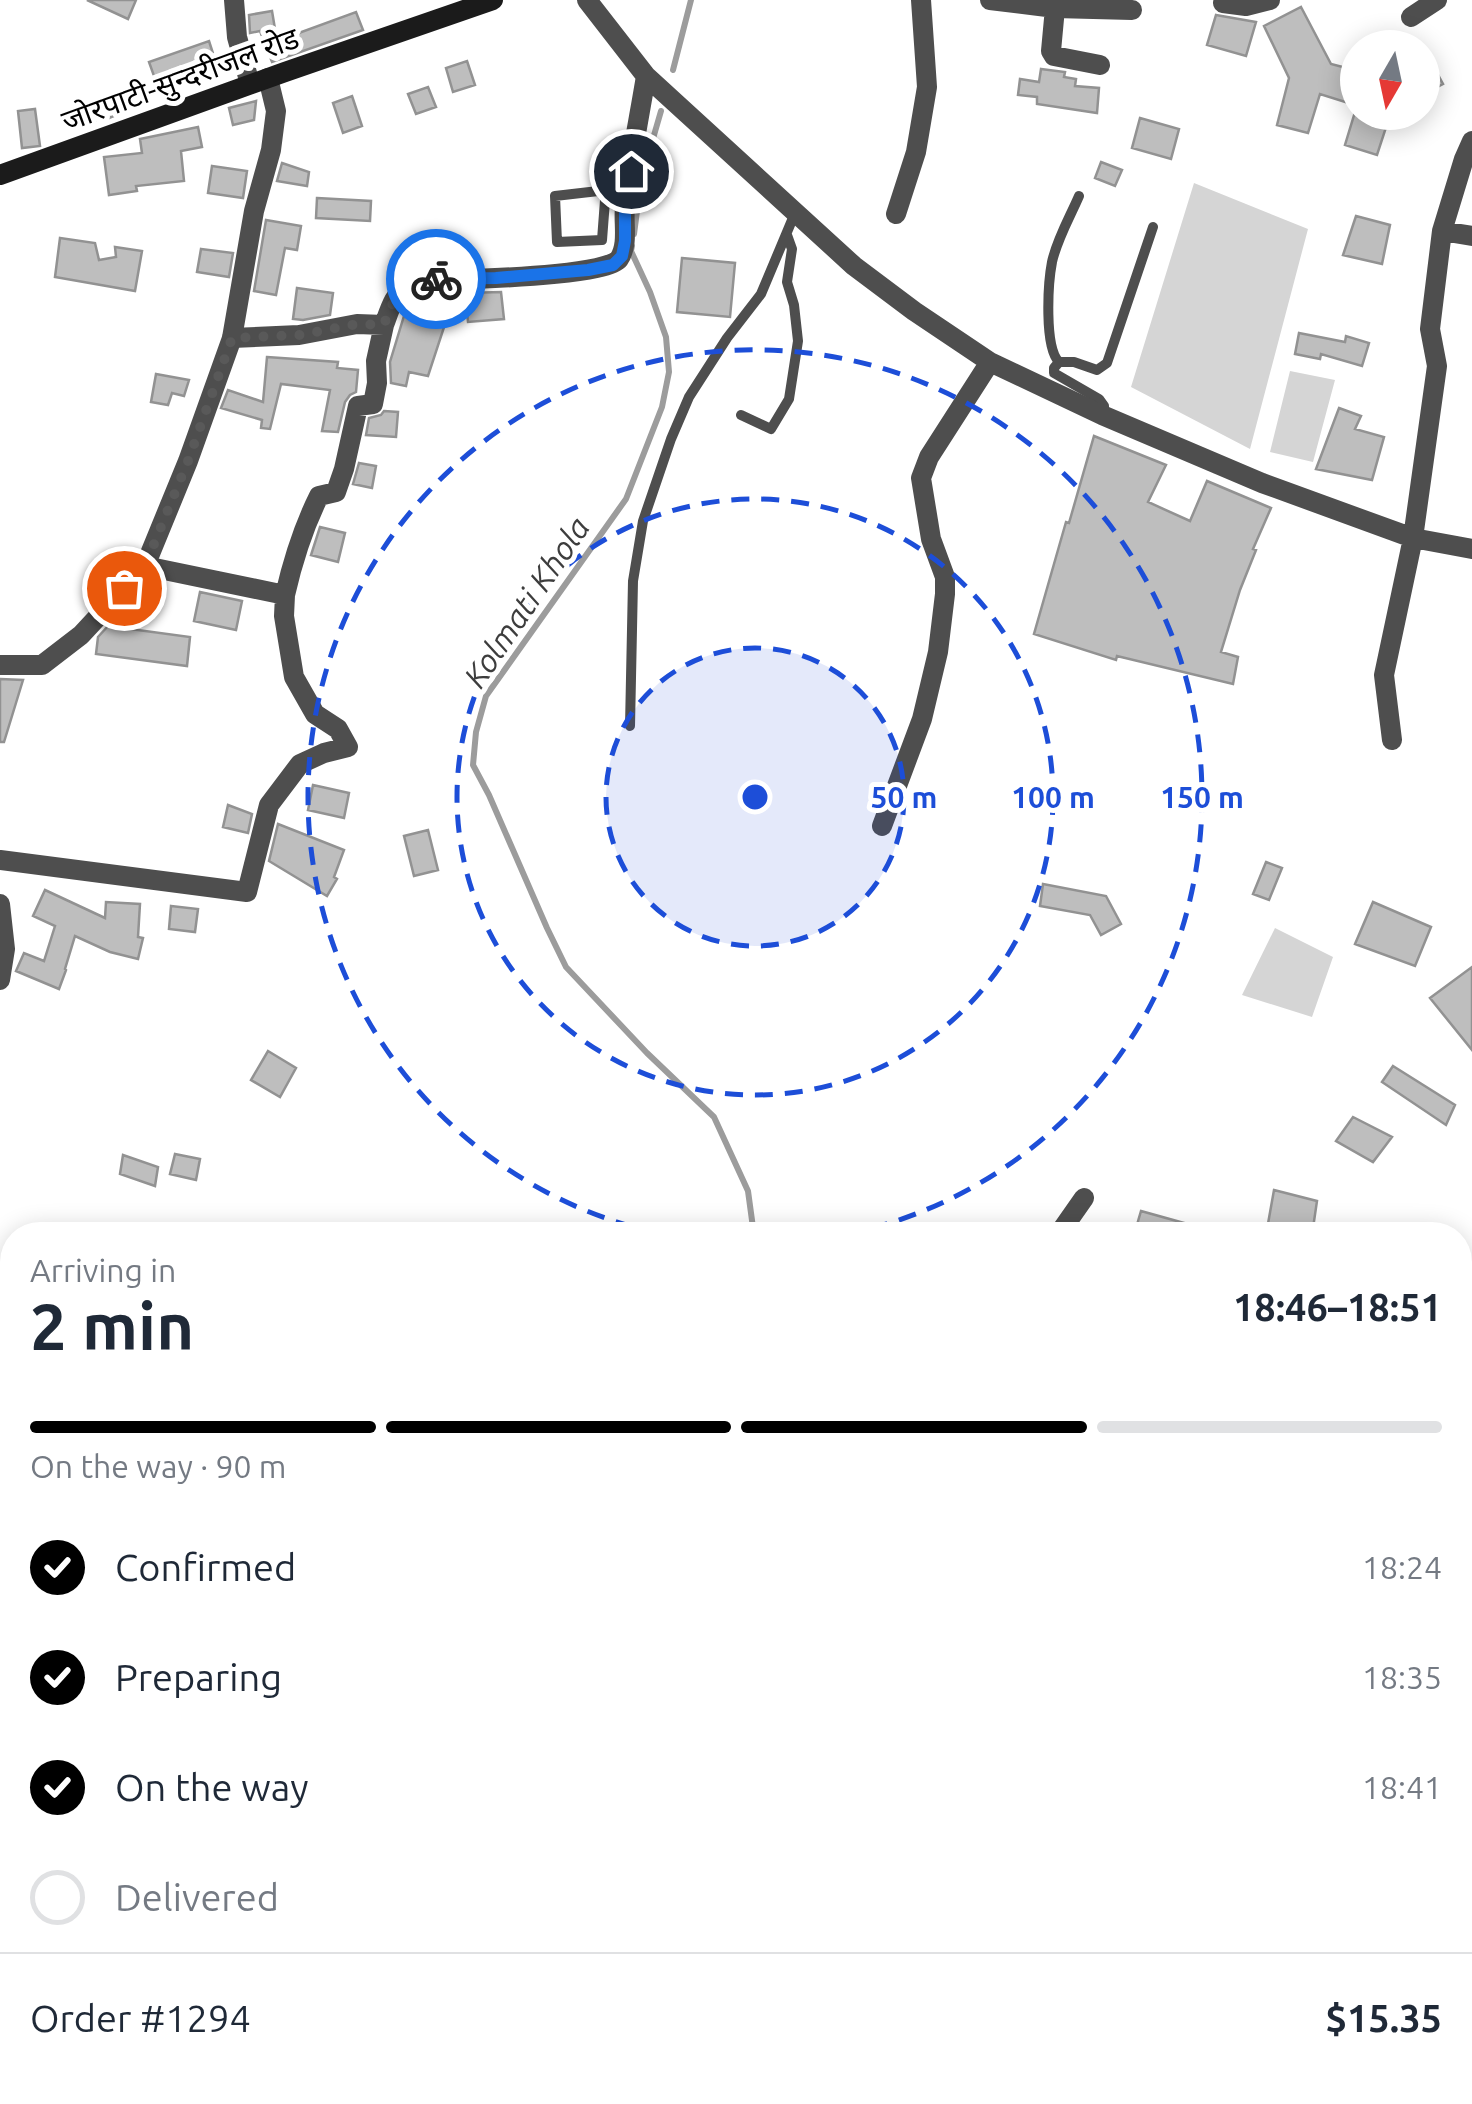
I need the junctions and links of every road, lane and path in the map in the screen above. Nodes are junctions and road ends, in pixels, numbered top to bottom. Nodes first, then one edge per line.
1 (234, 0) edge
2 (494, 0) edge
3 (587, 0) edge
4 (921, 0) edge
5 (990, 0) edge
6 (1270, 0) edge
7 (1437, 0) edge
8 (1223, 3) dead end
9 (1056, 8) junction
10 (1132, 10) dead end
11 (1411, 17) dead end
12 (1100, 65) dead end
13 (646, 76) junction
14 (259, 81) junction
15 (1472, 141) edge
16 (631, 171) junction
17 (0, 174) edge
18 (607, 190) junction
19 (1079, 196) dead end
20 (796, 212) junction
21 (896, 214) dead end
22 (1152, 228) dead end
23 (1442, 230) junction
24 (786, 234) junction
25 (1472, 236) edge
26 (384, 325) junction
27 (232, 338) junction
28 (990, 362) junction
29 (1058, 362) junction
30 (741, 414) dead end
31 (1102, 415) junction
32 (1413, 538) junction
33 (1472, 549) edge
34 (145, 566) junction
35 (285, 595) junction
36 (0, 665) edge
37 (630, 726) dead end
38 (1392, 740) dead end
39 (882, 826) dead end
40 (0, 860) edge
41 (0, 904) edge
42 (0, 980) edge
43 (1084, 1198) dead end
44 (1067, 1222) edge

1 - 14 street
2 - 14 main road, जोरपाटी-सुन्दरीजल रोड
3 - 13 street
4 - 21 street
5 - 9 street
6 - 8 street
7 - 11 street
9 - 10 street
9 - 12 street
13 - 16 street
13 - 20 street
14 - 17 main road, जोरपाटी-सुन्दरीजल रोड
14 - 27 street
15 - 23 street
16 - 18 lane
16 - 26 street
18 - 18 lane
19 - 29 lane
20 - 24 lane
20 - 28 street
22 - 29 lane
23 - 25 street
23 - 32 street
24 - 30 lane
24 - 37 lane
26 - 27 street
26 - 35 street
27 - 34 street
28 - 31 street
28 - 39 street
29 - 31 lane
31 - 32 street
32 - 33 street
32 - 38 street
34 - 35 street
34 - 36 street
35 - 40 street
41 - 42 street
43 - 44 street

